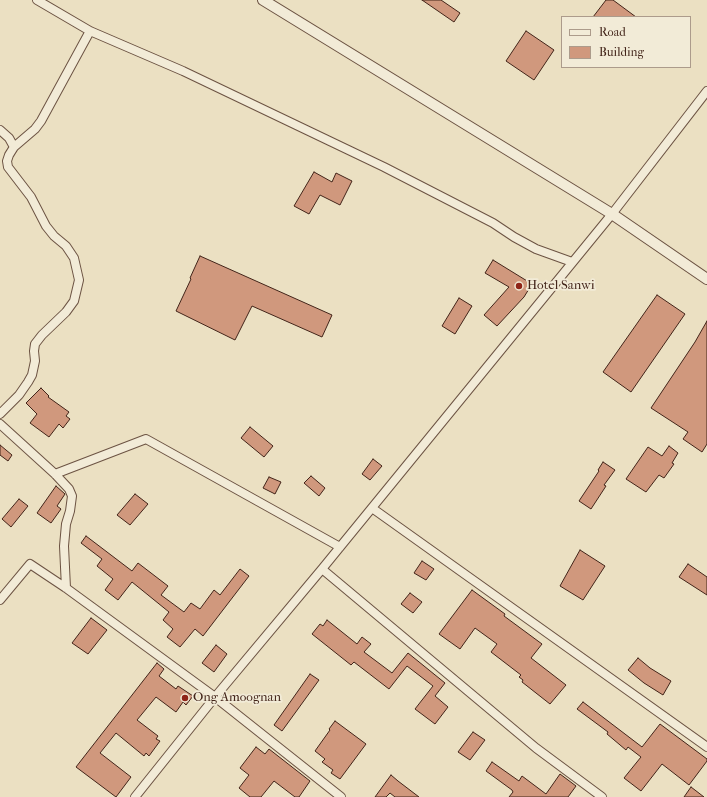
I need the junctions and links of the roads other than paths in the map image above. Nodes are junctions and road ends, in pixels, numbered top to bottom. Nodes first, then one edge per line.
1 (36, 0) edge
2 (263, 0) edge
3 (90, 31) junction
4 (707, 91) edge
5 (0, 130) edge
6 (14, 147) junction
7 (612, 214) junction
8 (572, 262) junction
9 (707, 279) edge
10 (0, 414) edge
11 (0, 424) edge
12 (55, 474) junction
13 (372, 508) junction
14 (340, 547) junction
15 (322, 569) junction
16 (66, 588) junction
17 (0, 600) edge
18 (215, 697) junction
19 (707, 747) edge
20 (135, 797) edge
21 (341, 797) edge
22 (602, 797) edge

1 - 3 street
2 - 7 street
3 - 6 street
3 - 8 street
4 - 7 street
5 - 6 street
6 - 10 street
7 - 8 street
7 - 9 street
8 - 13 street
11 - 12 street
12 - 14 street
12 - 16 street
13 - 14 street
13 - 19 street
14 - 15 street
15 - 18 street
15 - 22 street
16 - 17 street
16 - 18 street
18 - 20 street
18 - 21 street

